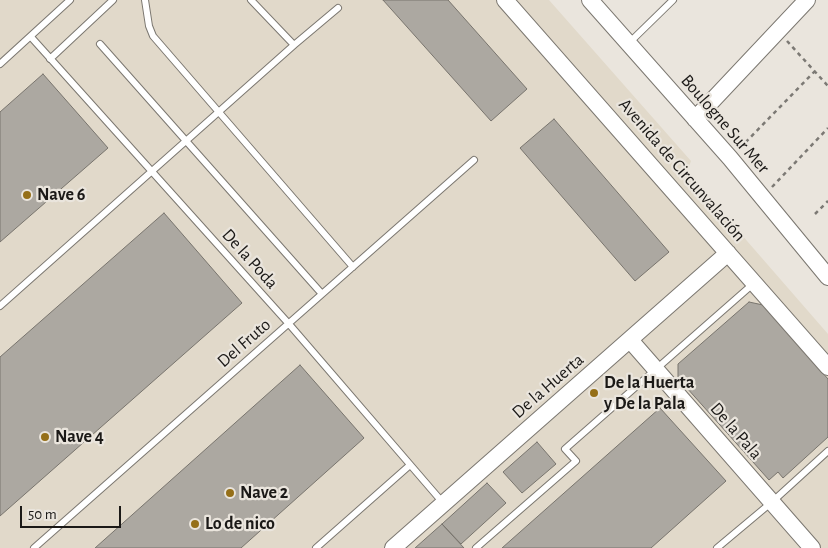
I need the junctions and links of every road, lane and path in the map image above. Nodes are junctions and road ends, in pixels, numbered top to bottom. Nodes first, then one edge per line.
1 (70, 0) edge
2 (113, 0) edge
3 (145, 0) edge
4 (251, 0) edge
5 (505, 0) edge
6 (590, 0) edge
7 (673, 0) edge
8 (806, 0) edge
9 (338, 8) dead end
10 (778, 31) junction
11 (31, 37) junction
12 (100, 44) dead end
13 (628, 44) junction
14 (294, 45) junction
15 (50, 59) junction
16 (0, 64) edge
17 (815, 71) junction
18 (828, 86) edge
19 (218, 112) junction
20 (694, 119) junction
21 (828, 128) edge
22 (187, 140) junction
23 (730, 158) junction
24 (474, 160) dead end
25 (152, 172) junction
26 (762, 197) junction
27 (828, 201) edge
28 (815, 214) dead end
29 (728, 253) junction
30 (353, 267) junction
31 (828, 277) edge
32 (754, 283) junction
33 (322, 294) junction
34 (0, 306) edge
35 (289, 324) junction
36 (630, 340) junction
37 (828, 367) edge
38 (656, 370) junction
39 (828, 451) edge
40 (410, 465) junction
41 (772, 502) junction
42 (444, 504) junction
43 (34, 548) edge
44 (316, 548) edge
45 (394, 548) edge
46 (476, 548) edge
47 (717, 548) edge
48 (812, 548) edge

1 - 11 lane
2 - 15 lane
3 - 19 lane
4 - 14 lane
5 - 29 street, Avenida de Circunvalación
6 - 13 street, Boulogne Sur Mer
7 - 13 lane
8 - 10 street
9 - 14 lane
10 - 17 path
10 - 20 street
11 - 15 lane, De la Poda
11 - 16 lane
12 - 22 lane
13 - 20 street, Boulogne Sur Mer
14 - 19 lane
15 - 25 lane, De la Poda
17 - 18 path
17 - 23 path
19 - 22 lane
19 - 30 lane
20 - 23 street, Boulogne Sur Mer
21 - 26 path
22 - 25 lane
22 - 33 lane
23 - 26 street, Boulogne Sur Mer
24 - 30 lane, Del Fruto
25 - 34 lane
25 - 35 lane, De la Poda
26 - 31 street, Boulogne Sur Mer
27 - 28 path
29 - 32 street, Avenida de Circunvalación
29 - 36 street, De la Huerta
30 - 33 lane, Del Fruto
32 - 37 street, Avenida de Circunvalación
32 - 38 lane
33 - 35 lane, Del Fruto
35 - 40 lane, De la Poda
35 - 43 lane, Del Fruto
36 - 38 street, De la Pala
36 - 42 street, De la Huerta
38 - 41 street, De la Pala
38 - 46 lane
39 - 41 lane
40 - 42 lane, De la Poda
40 - 44 lane
41 - 47 lane
41 - 48 street, De la Pala
42 - 45 street, De la Huerta

